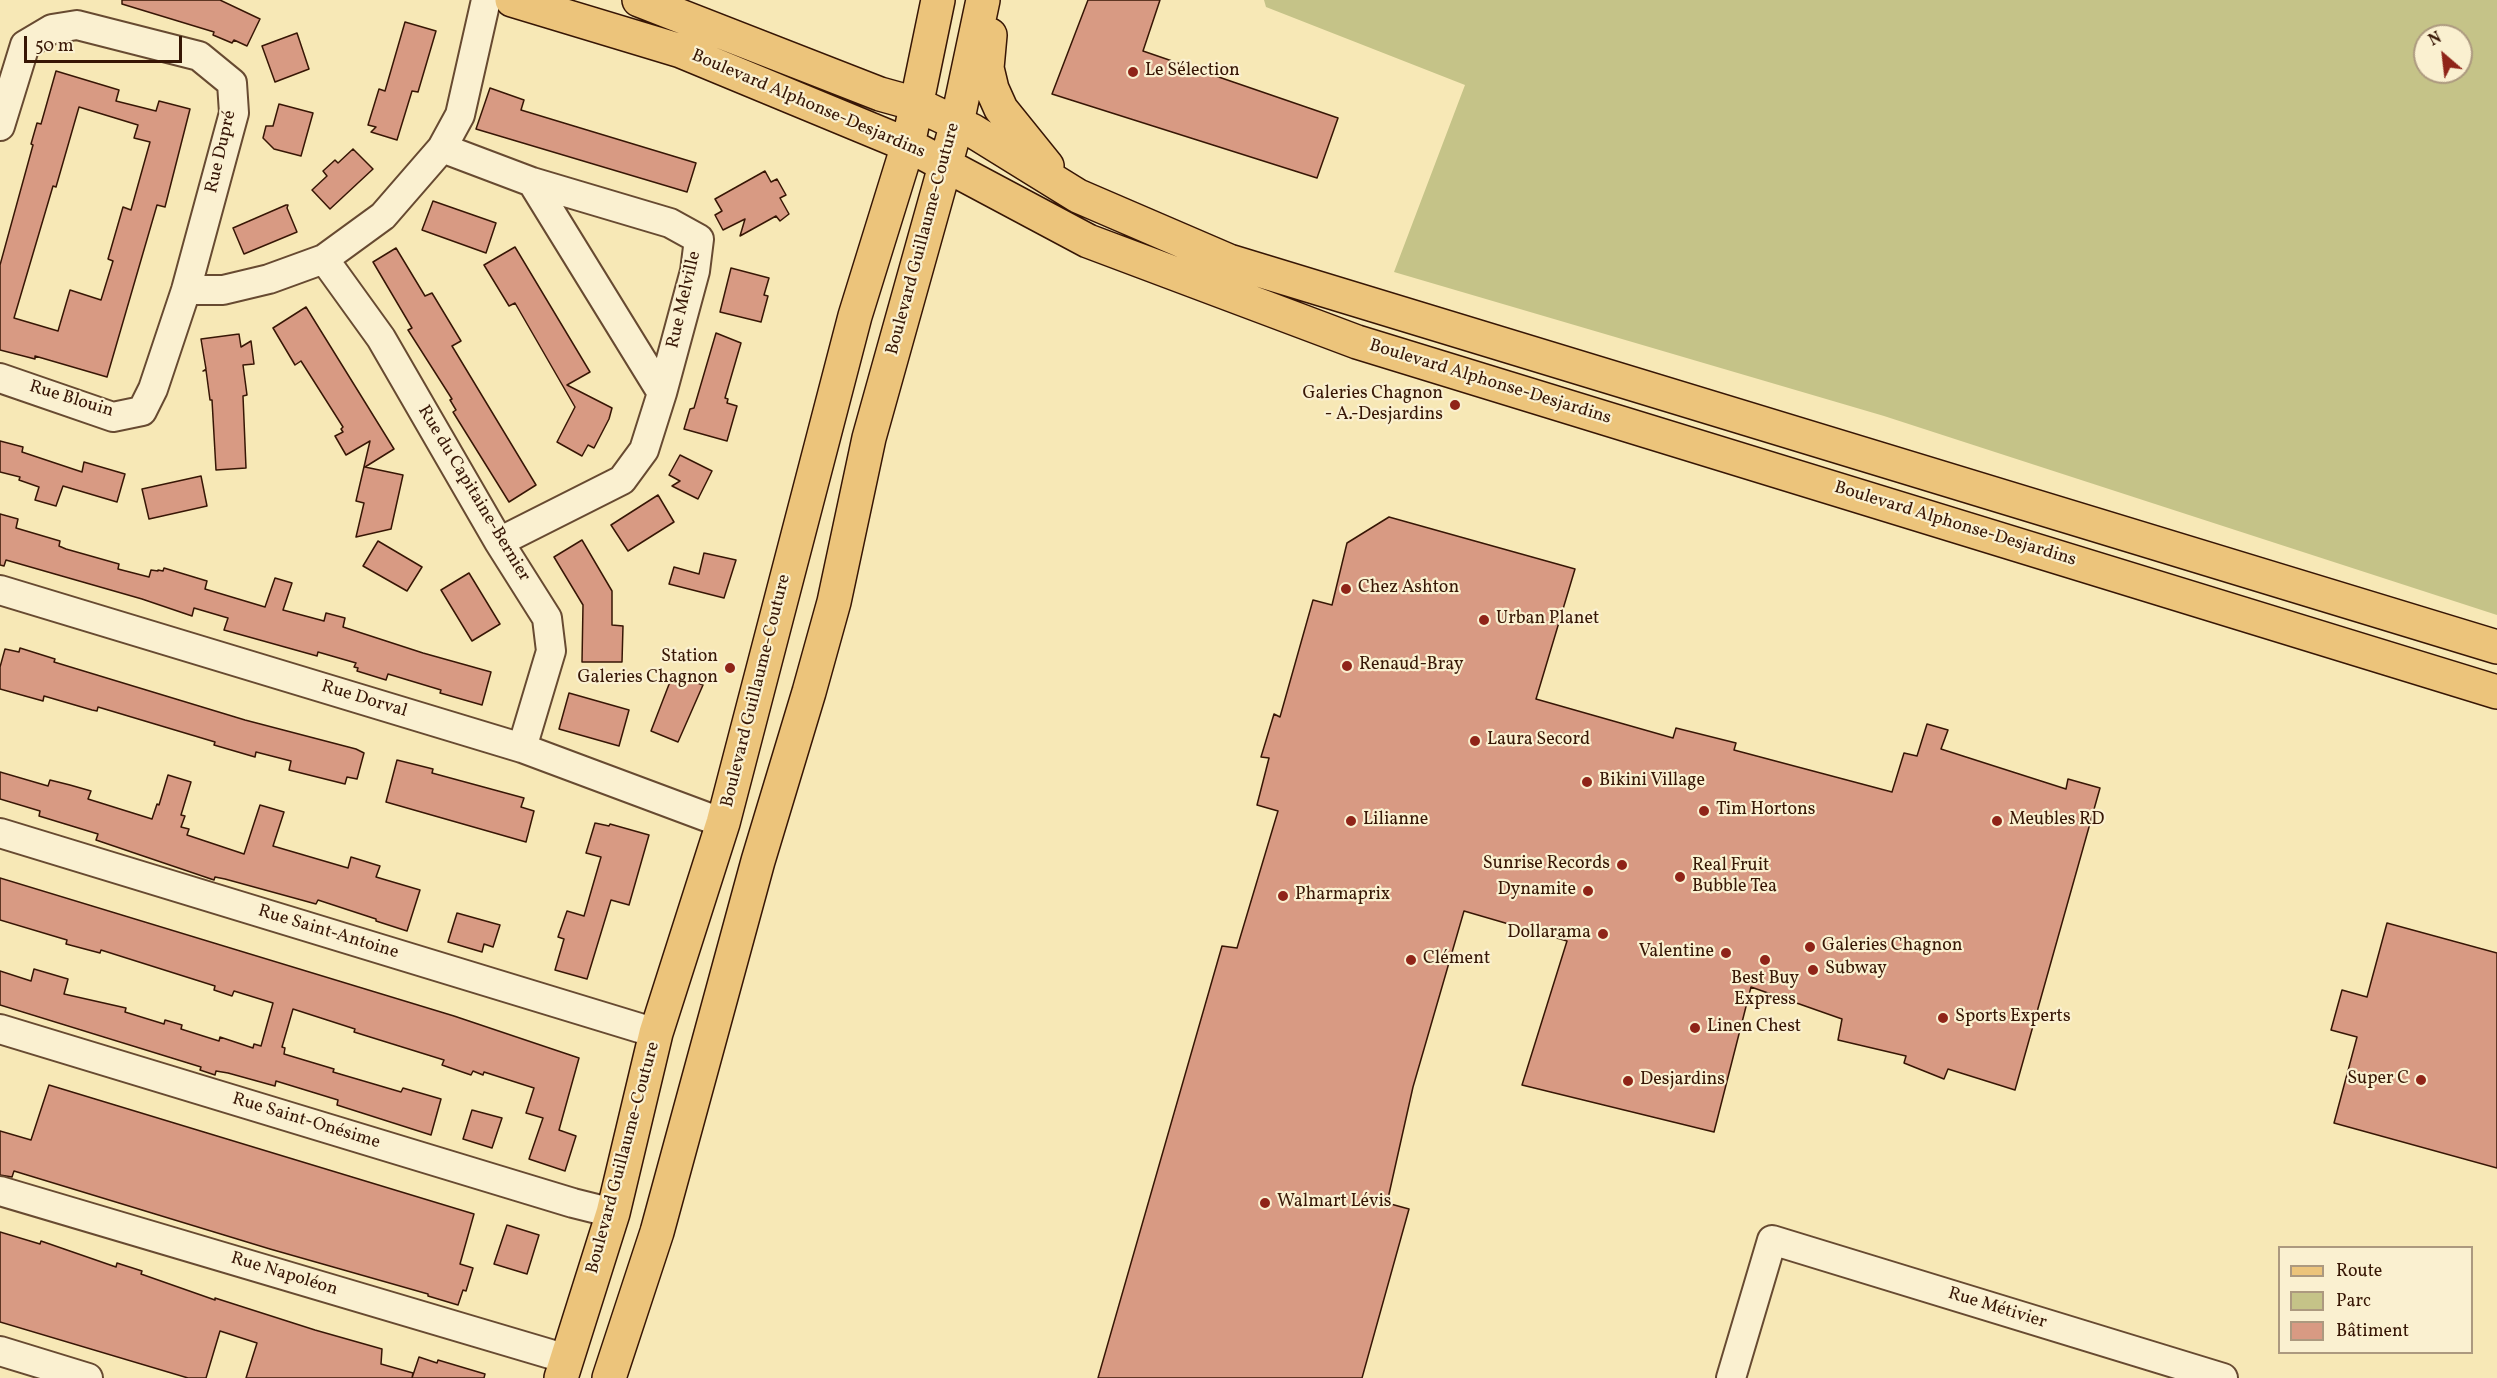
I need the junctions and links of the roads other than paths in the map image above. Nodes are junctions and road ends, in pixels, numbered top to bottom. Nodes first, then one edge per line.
1 (486, 0) edge
2 (512, 0) edge
3 (639, 0) edge
4 (938, 0) edge
5 (984, 0) edge
6 (993, 0) edge
7 (915, 104) junction
8 (957, 123) junction
9 (0, 126) edge
10 (908, 145) junction
11 (442, 148) junction
12 (946, 165) junction
13 (532, 182) junction
14 (1078, 196) junction
15 (324, 259) junction
16 (186, 290) junction
17 (0, 378) edge
18 (662, 393) junction
19 (142, 411) joint
20 (499, 542) junction
21 (0, 590) edge
22 (2497, 647) edge
23 (2497, 692) edge
24 (522, 748) junction
25 (723, 823) junction
26 (0, 833) edge
27 (0, 1029) edge
28 (656, 1033) junction
29 (0, 1191) edge
30 (613, 1213) junction
31 (0, 1351) edge
32 (564, 1369) edge
33 (88, 1378) edge
34 (609, 1378) edge
35 (1731, 1378) edge
36 (2223, 1378) edge

1 - 11 street
2 - 10 main road, Boulevard Alphonse-Desjardins
3 - 7 main road, Boulevard Alphonse-Desjardins
4 - 7 main road, Boulevard Guillaume-Couture
5 - 8 main road, Boulevard Guillaume-Couture
6 - 14 main road
7 - 8 main road, Boulevard Alphonse-Desjardins
7 - 10 main road, Boulevard Guillaume-Couture
8 - 12 main road, Boulevard Guillaume-Couture
8 - 14 main road, Boulevard Alphonse-Desjardins
9 - 16 street, Rue Dupré
10 - 12 main road, Boulevard Alphonse-Desjardins
10 - 25 main road, Boulevard Guillaume-Couture
11 - 13 street, Rue Melville
11 - 15 street
12 - 23 main road, Boulevard Alphonse-Desjardins
12 - 34 main road, Boulevard Guillaume-Couture
13 - 18 street, Rue Melville
13 - 18 street, Rue Melville
14 - 22 main road, Boulevard Alphonse-Desjardins
15 - 16 street
15 - 20 street, Rue du Capitaine-Bernier
16 - 19 street, Rue Dupré
17 - 19 street, Rue Blouin
18 - 20 street, Rue Melville
20 - 24 street, Rue du Capitaine-Bernier
21 - 24 street, Rue Dorval
24 - 25 street, Rue Dorval
25 - 28 main road, Boulevard Guillaume-Couture
26 - 28 street, Rue Saint-Antoine
27 - 30 street, Rue Saint-Onésime
28 - 30 main road, Boulevard Guillaume-Couture
29 - 32 street, Rue Napoléon
30 - 32 main road, Boulevard Guillaume-Couture
31 - 33 street
35 - 36 street, Rue Métivier

